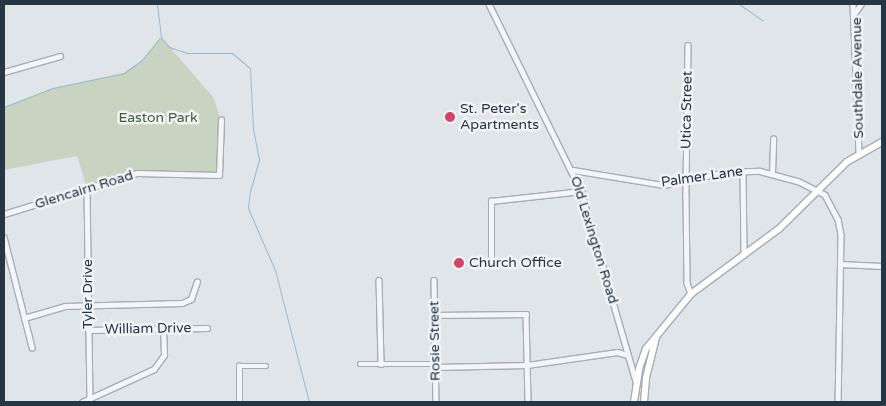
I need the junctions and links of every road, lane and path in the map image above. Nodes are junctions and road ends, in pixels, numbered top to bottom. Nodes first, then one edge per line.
1 (489, 4) edge
2 (853, 4) edge
3 (861, 4) edge
4 (854, 14) junction
5 (688, 45) dead end
6 (60, 56) dead end
7 (4, 72) edge
8 (221, 120) dead end
9 (773, 139) dead end
10 (882, 142) edge
11 (859, 153) junction
12 (573, 170) junction
13 (743, 171) junction
14 (772, 173) junction
15 (686, 180) junction
16 (87, 188) junction
17 (818, 189) junction
18 (581, 191) junction
19 (4, 214) edge
20 (4, 236) edge
21 (744, 255) junction
22 (491, 256) dead end
23 (840, 264) junction
24 (882, 266) edge
25 (379, 280) dead end
26 (434, 280) dead end
27 (197, 282) dead end
28 (691, 294) junction
29 (88, 306) junction
30 (434, 315) junction
31 (24, 318) junction
32 (207, 328) dead end
33 (163, 329) junction
34 (88, 330) junction
35 (656, 338) junction
36 (624, 340) junction
37 (32, 348) dead end
38 (617, 352) junction
39 (628, 355) junction
40 (360, 364) dead end
41 (381, 364) junction
42 (436, 365) junction
43 (527, 365) junction
44 (266, 366) dead end
45 (636, 381) junction
46 (90, 399) junction
47 (82, 402) edge
48 (239, 402) edge
49 (436, 402) edge
50 (528, 402) edge
51 (634, 402) edge
52 (644, 402) edge
53 (838, 402) edge

1 - 12 street, Old Lexington Road
2 - 4 street
3 - 4 street, Southdale Avenue
4 - 11 street, Southdale Avenue
5 - 15 street, Utica Street
6 - 7 street
8 - 16 street, Glencairn Road
9 - 14 street
10 - 11 main road
11 - 17 main road
12 - 15 street, Palmer Lane
12 - 18 street, Old Lexington Road
13 - 14 street, Palmer Lane
13 - 15 street, Palmer Lane
13 - 21 street
14 - 17 street, Palmer Lane
15 - 28 street, Utica Street
16 - 19 street, Glencairn Road
16 - 29 street, Tyler Drive
17 - 21 main road
17 - 23 street
18 - 22 street
18 - 36 street, Old Lexington Road
20 - 31 street
21 - 28 main road
23 - 24 street
23 - 53 street
25 - 41 street
26 - 30 street, Rosie Street
27 - 29 street
28 - 35 main road
29 - 31 street
29 - 34 street, Tyler Drive
30 - 42 street, Rosie Street
30 - 43 street
31 - 37 street
32 - 33 street, William Drive
33 - 34 street, William Drive
33 - 46 street
34 - 46 street, Tyler Drive
35 - 45 main road
35 - 52 main road
36 - 38 street
36 - 39 street, Old Lexington Road
38 - 39 street
38 - 43 street
39 - 45 street, Old Lexington Road
40 - 41 street
41 - 42 street
42 - 43 street
42 - 49 street, Rosie Street
43 - 50 street
44 - 48 street
45 - 51 main road, Old Lexington Road
45 - 52 main road
46 - 47 street

